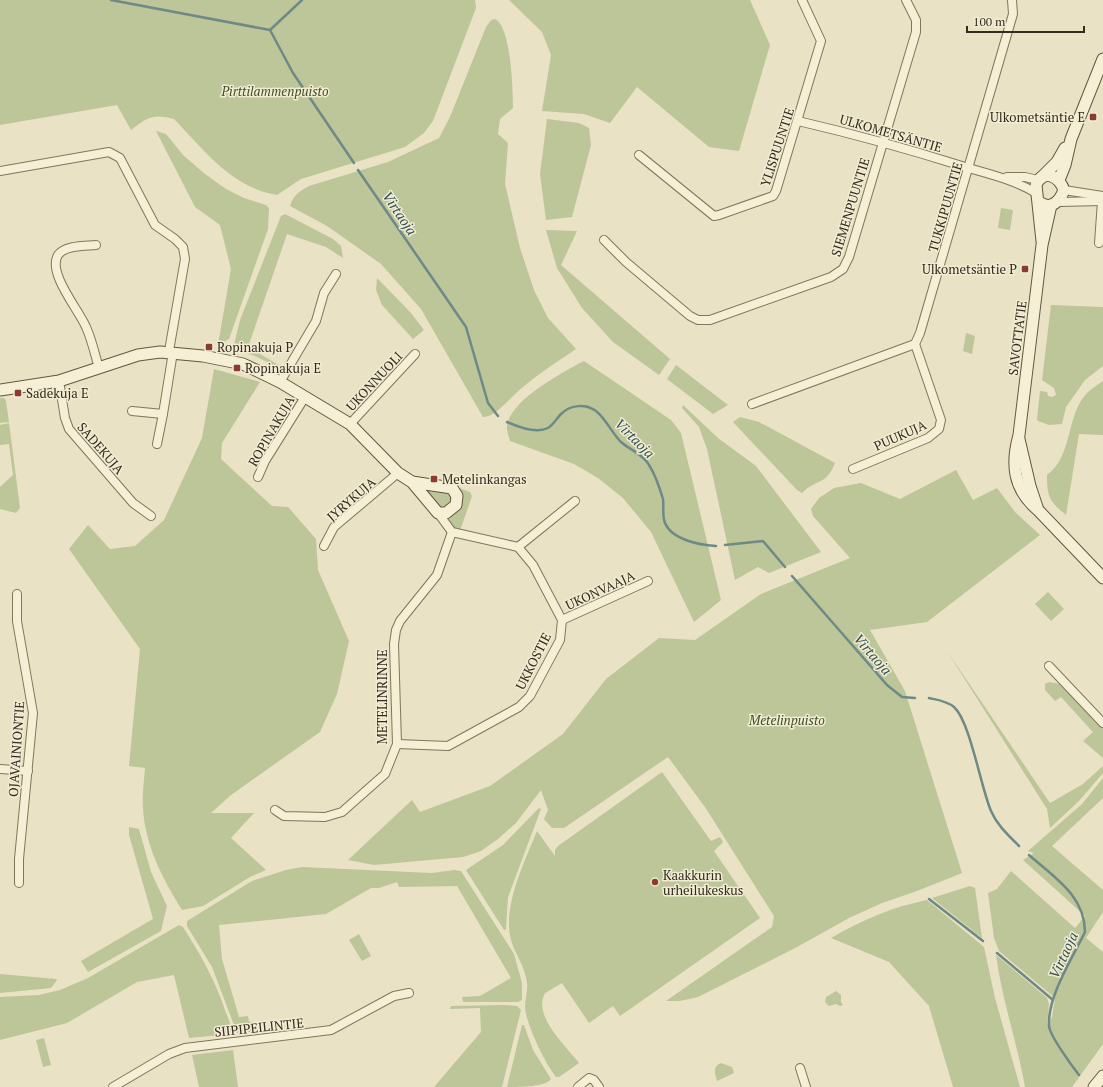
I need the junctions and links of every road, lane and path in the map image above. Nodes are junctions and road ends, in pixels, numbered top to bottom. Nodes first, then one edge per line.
1 (802, 0) edge
2 (906, 0) edge
3 (1012, 0) edge
4 (1103, 59) edge
5 (798, 121) junction
6 (1071, 139) junction
7 (883, 142) junction
8 (639, 155) dead end
9 (969, 168) junction
10 (0, 171) edge
11 (1000, 177) junction
12 (1040, 179) junction
13 (1061, 185) junction
14 (1037, 198) junction
15 (1103, 199) edge
16 (1055, 204) junction
17 (1101, 226) edge
18 (604, 240) dead end
19 (1099, 243) dead end
20 (96, 245) dead end
21 (1042, 245) junction
22 (336, 274) dead end
23 (915, 344) junction
24 (171, 352) junction
25 (415, 354) dead end
26 (99, 368) junction
27 (59, 381) junction
28 (280, 382) junction
29 (0, 390) edge
30 (305, 397) junction
31 (752, 404) dead end
32 (132, 411) dead end
33 (163, 414) junction
34 (350, 424) junction
35 (157, 444) dead end
36 (853, 469) dead end
37 (398, 473) junction
38 (258, 477) dead end
39 (412, 482) junction
40 (575, 501) dead end
41 (438, 513) junction
42 (151, 516) dead end
43 (452, 532) junction
44 (324, 546) dead end
45 (518, 547) junction
46 (1103, 578) edge
47 (648, 581) dead end
48 (17, 594) dead end
49 (562, 620) junction
50 (1049, 666) dead end
51 (1103, 723) edge
52 (397, 744) junction
53 (0, 769) edge
54 (28, 771) junction
55 (276, 810) dead end
56 (19, 883) dead end
57 (409, 993) dead end
58 (800, 1068) dead end
59 (1103, 1076) edge
60 (113, 1087) edge
61 (578, 1087) edge
62 (598, 1087) edge
63 (806, 1087) edge
64 (1094, 1087) edge

1 - 5 street, YLISPUUNTIE
2 - 7 street, SIEMENPUUNTIE
3 - 9 street, TUKKIPUUNTIE
4 - 6 street
5 - 7 street, ULKOMETSÄNTIE
5 - 8 street, YLISPUUNTIE
6 - 12 street
6 - 13 street
7 - 9 street, ULKOMETSÄNTIE
7 - 18 street, SIEMENPUUNTIE
9 - 11 street, ULKOMETSÄNTIE
9 - 23 street, TUKKIPUUNTIE
10 - 24 street
11 - 12 street
11 - 14 street
12 - 13 street
12 - 14 street
13 - 15 street
13 - 16 street
14 - 16 street
14 - 21 street, SAVOTTATIE
15 - 16 street
15 - 17 street
16 - 21 street, SAVOTTATIE
17 - 19 street
20 - 26 street
21 - 46 street, SAVOTTATIE
22 - 28 street
23 - 31 street
23 - 36 street, PUUKUJA
24 - 26 street
24 - 28 street
24 - 33 street
25 - 34 street, UKONNUOLI
26 - 27 street
27 - 29 street
27 - 42 street, SADEKUJA
28 - 30 street
30 - 34 street
30 - 38 street, ROPINAKUJA
32 - 33 street
33 - 35 street
34 - 37 street
37 - 39 street
37 - 44 street, JYRYKUJA
39 - 41 street
39 - 41 street
40 - 45 street
41 - 43 street
43 - 45 street
43 - 52 street, METELINRINNE
45 - 49 street, UKKOSTIE
47 - 49 street, UKONVAAJA
48 - 54 street, OJAVAINIONTIE
49 - 52 street, UKKOSTIE
50 - 51 street
52 - 55 street, METELINRINNE
53 - 54 street
54 - 56 street, OJAVAINIONTIE
57 - 60 street, SIIPIPEILINTIE
58 - 63 street
59 - 64 street
61 - 62 street

